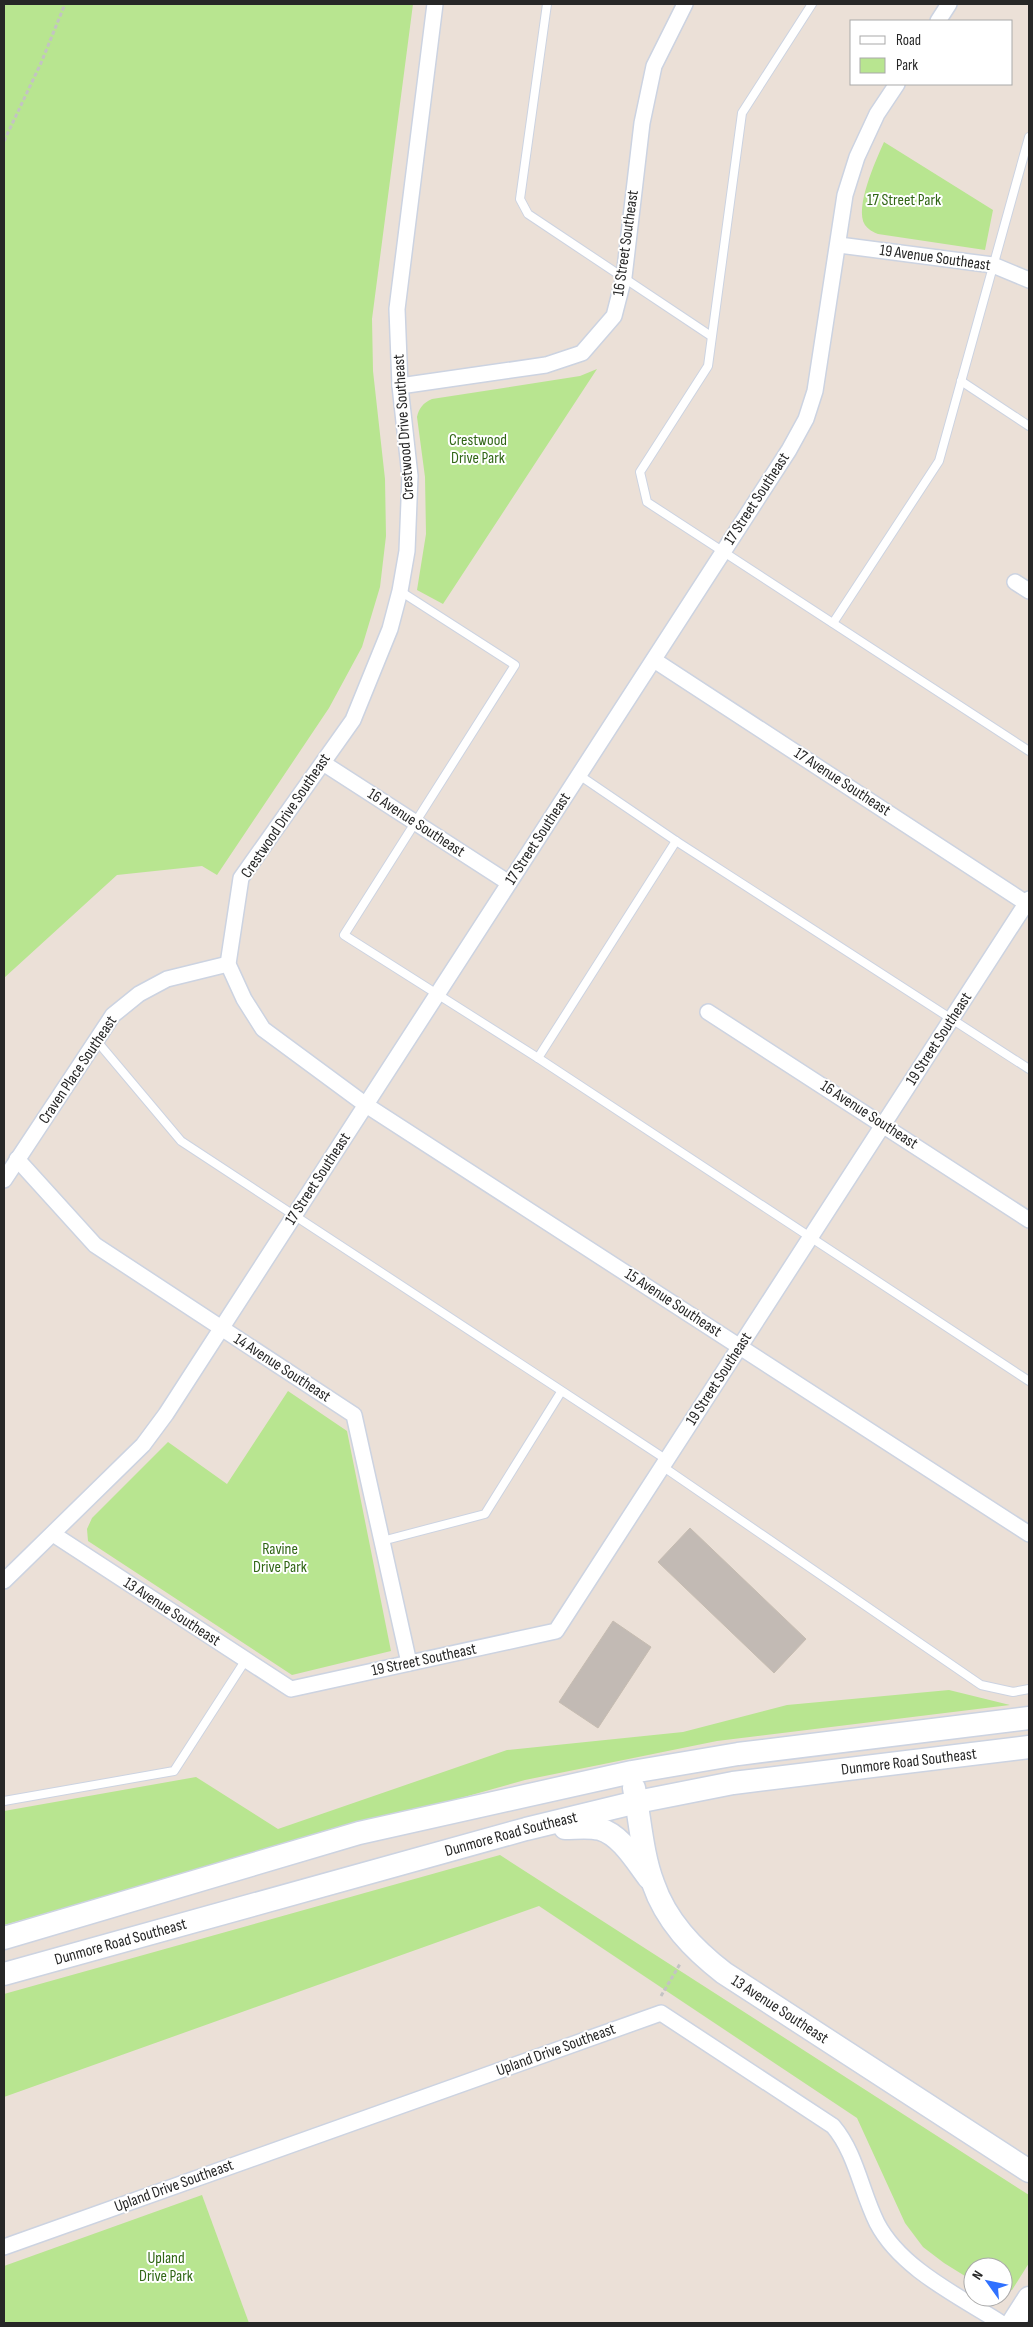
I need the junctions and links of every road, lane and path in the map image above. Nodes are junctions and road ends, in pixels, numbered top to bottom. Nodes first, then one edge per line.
1 (66, 4) edge
2 (435, 4) edge
3 (547, 4) edge
4 (684, 4) edge
5 (812, 4) edge
6 (949, 4) edge
7 (939, 20) edge
8 (896, 85) edge
9 (1029, 136) edge
10 (4, 141) edge
11 (838, 245) junction
12 (994, 265) junction
13 (624, 277) junction
14 (1029, 280) edge
15 (711, 336) junction
16 (962, 381) junction
17 (400, 386) junction
18 (1029, 426) edge
19 (724, 552) junction
20 (1015, 582) dead end
21 (400, 591) junction
22 (1029, 591) edge
23 (833, 623) junction
24 (654, 660) junction
25 (1029, 751) edge
26 (323, 763) junction
27 (579, 775) junction
28 (415, 823) junction
29 (676, 841) junction
30 (509, 883) junction
31 (1028, 902) edge
32 (228, 964) junction
33 (438, 994) junction
34 (708, 1012) dead end
35 (952, 1018) junction
36 (96, 1040) junction
37 (538, 1058) junction
38 (1029, 1069) edge
39 (366, 1104) junction
40 (884, 1124) junction
41 (17, 1159) junction
42 (4, 1180) edge
43 (294, 1216) junction
44 (1029, 1220) edge
45 (810, 1238) junction
46 (222, 1329) junction
47 (740, 1346) junction
48 (1029, 1381) edge
49 (561, 1392) junction
50 (664, 1463) junction
51 (53, 1534) junction
52 (1029, 1534) edge
53 (382, 1541) junction
54 (4, 1581) edge
55 (245, 1661) junction
56 (409, 1663) junction
57 (291, 1689) joint
58 (1029, 1689) edge
59 (1029, 1718) edge
60 (1029, 1747) edge
61 (995, 1751) junction
62 (1029, 1754) edge
63 (632, 1772) junction
64 (4, 1801) edge
65 (637, 1802) junction
66 (526, 1829) junction
67 (653, 1883) junction
68 (4, 1938) edge
69 (680, 1964) dead end
70 (4, 1974) edge
71 (661, 1996) dead end
72 (1029, 2171) edge
73 (4, 2247) edge
74 (1029, 2298) edge
75 (1001, 2323) edge
76 (1013, 2323) edge

1 - 10 path
2 - 17 street, Crestwood Drive Southeast
3 - 13 lane
4 - 13 street, 16 Street Southeast
5 - 15 lane
6 - 7 street
8 - 11 street, 17 Street Southeast
9 - 12 lane
11 - 12 street, 19 Avenue Southeast
11 - 19 street, 17 Street Southeast
12 - 14 street, 19 Avenue Southeast
12 - 16 lane
13 - 15 lane
13 - 17 street, 16 Street Southeast
15 - 19 lane
16 - 18 lane
16 - 23 lane
17 - 21 street, Crestwood Drive Southeast
19 - 23 lane
19 - 24 street, 17 Street Southeast
20 - 22 street
21 - 26 street, Crestwood Drive Southeast
21 - 28 lane
23 - 25 lane
24 - 27 street, 17 Street Southeast
24 - 31 street, 17 Avenue Southeast
26 - 28 street, 16 Avenue Southeast
26 - 32 street, Crestwood Drive Southeast
27 - 29 lane
27 - 30 street, 17 Street Southeast
28 - 30 street, 16 Avenue Southeast
28 - 33 lane
29 - 35 lane
29 - 37 lane
30 - 33 street, 17 Street Southeast
31 - 35 street, 19 Street Southeast
32 - 36 street, Craven Place Southeast
32 - 39 street
33 - 37 lane
33 - 39 street, 17 Street Southeast
34 - 40 street, 16 Avenue Southeast
35 - 38 lane
35 - 40 street, 19 Street Southeast
36 - 41 street, Craven Place Southeast
36 - 43 lane
37 - 45 lane
39 - 43 street, 17 Street Southeast
39 - 47 street, 15 Avenue Southeast
40 - 44 street, 16 Avenue Southeast
40 - 45 street, 19 Street Southeast
41 - 42 street, Craven Place Southeast
41 - 46 street, 14 Avenue Southeast
43 - 46 street, 17 Street Southeast
43 - 49 lane
45 - 47 street, 19 Street Southeast
45 - 48 lane
46 - 51 street, 17 Street Southeast
46 - 53 street, 14 Avenue Southeast
47 - 50 street, 19 Street Southeast
47 - 52 street, 15 Avenue Southeast
49 - 50 lane
49 - 53 lane
50 - 56 street, 19 Street Southeast
50 - 58 lane
51 - 54 street, 17 Street Southeast
51 - 55 street, 13 Avenue Southeast
53 - 56 street, 14 Avenue Southeast
55 - 57 street, 13 Avenue Southeast
55 - 64 lane
56 - 57 street, 19 Street Southeast
59 - 63 main road, Dunmore Road Southeast
60 - 61 main road, Dunmore Road Southeast
61 - 62 lane
61 - 65 main road, Dunmore Road Southeast
63 - 65 main road, 13 Avenue Southeast
63 - 68 main road, Dunmore Road Southeast
65 - 66 main road, Dunmore Road Southeast
65 - 67 main road, 13 Avenue Southeast
66 - 67 main road
66 - 70 main road, Dunmore Road Southeast
67 - 72 main road, 13 Avenue Southeast
69 - 71 path
73 - 75 street, Upland Drive Southeast
74 - 76 main road

